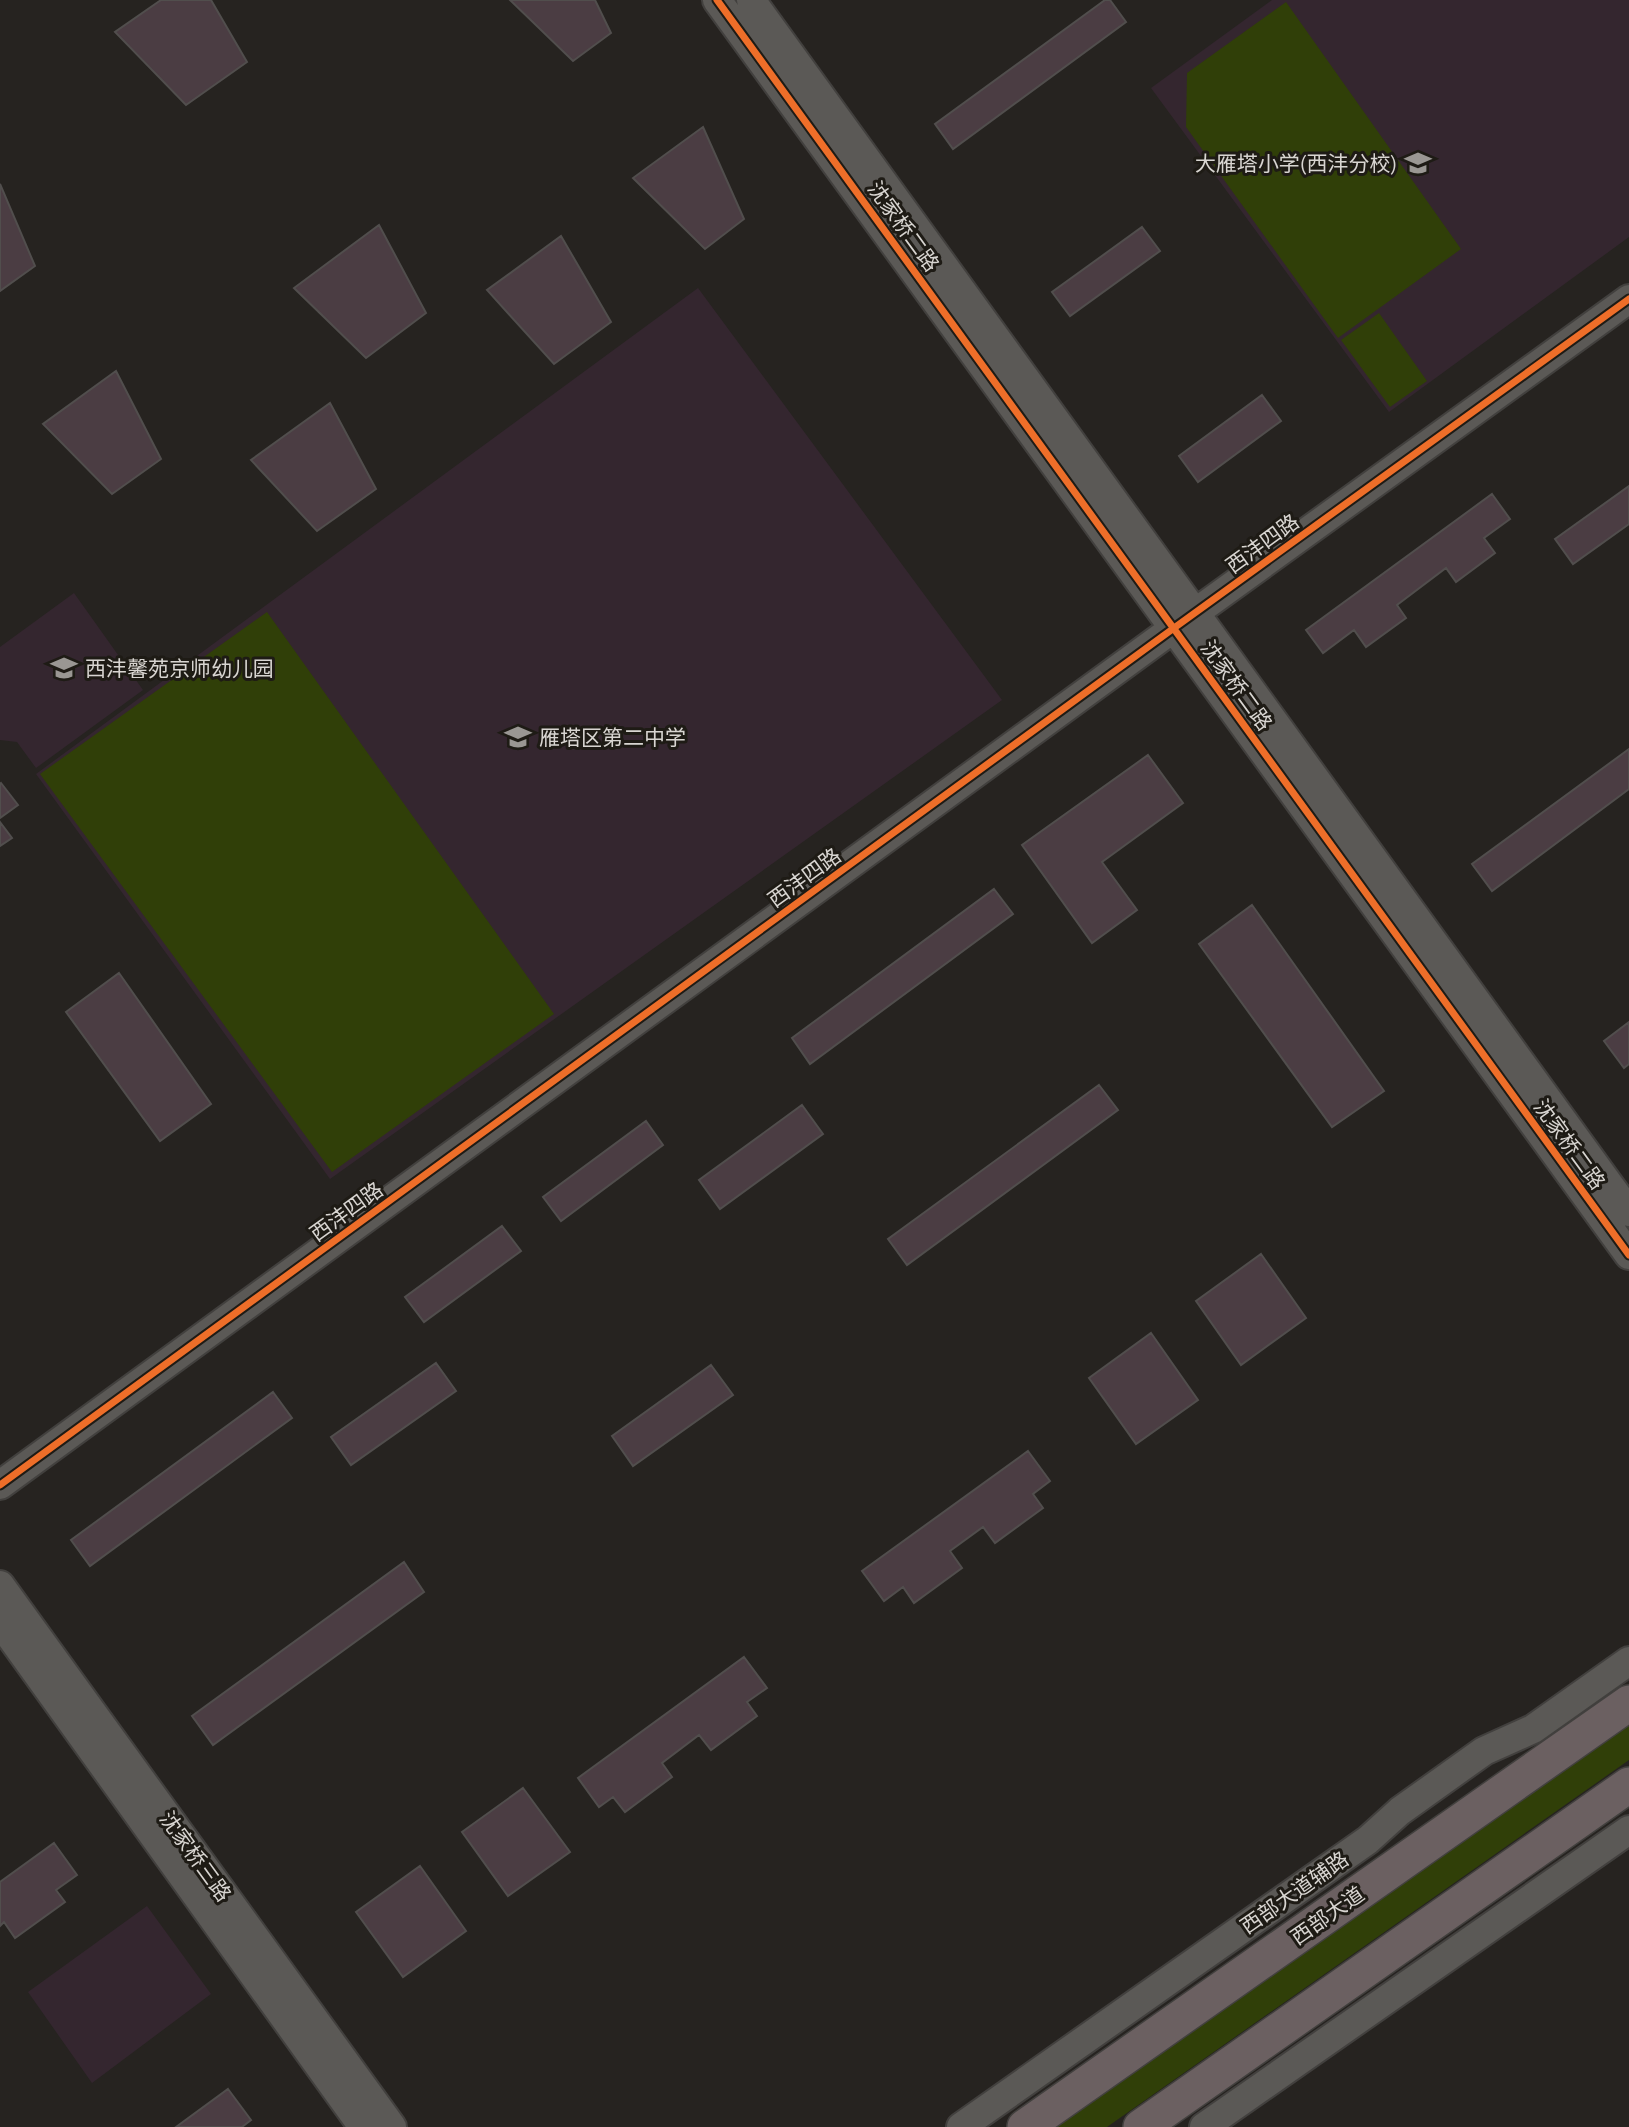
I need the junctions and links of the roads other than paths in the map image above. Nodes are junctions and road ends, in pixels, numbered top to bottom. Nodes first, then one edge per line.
1 (717, 0) edge
2 (751, 0) edge
3 (1629, 299) edge
4 (1185, 620) junction
5 (1629, 1212) edge
6 (1629, 1255) edge
7 (0, 1485) edge
8 (0, 1586) edge
9 (0, 1622) edge
10 (1629, 1661) edge
11 (1629, 1703) edge
12 (1629, 1785) edge
13 (1629, 1830) edge
14 (363, 2127) edge
15 (392, 2127) edge
16 (961, 2127) edge
17 (1025, 2127) edge
18 (1141, 2127) edge
19 (1204, 2127) edge

1 - 4 street, 沈家桥二路
2 - 4 street, 沈家桥二路
3 - 4 street, 西沣四路
4 - 5 street, 沈家桥二路
4 - 6 street, 沈家桥二路
4 - 7 street, 西沣四路
8 - 15 street, 沈家桥三路
9 - 14 street, 沈家桥三路
10 - 16 street, 西部大道辅路
11 - 17 main road, 西部大道
12 - 18 main road
13 - 19 street

